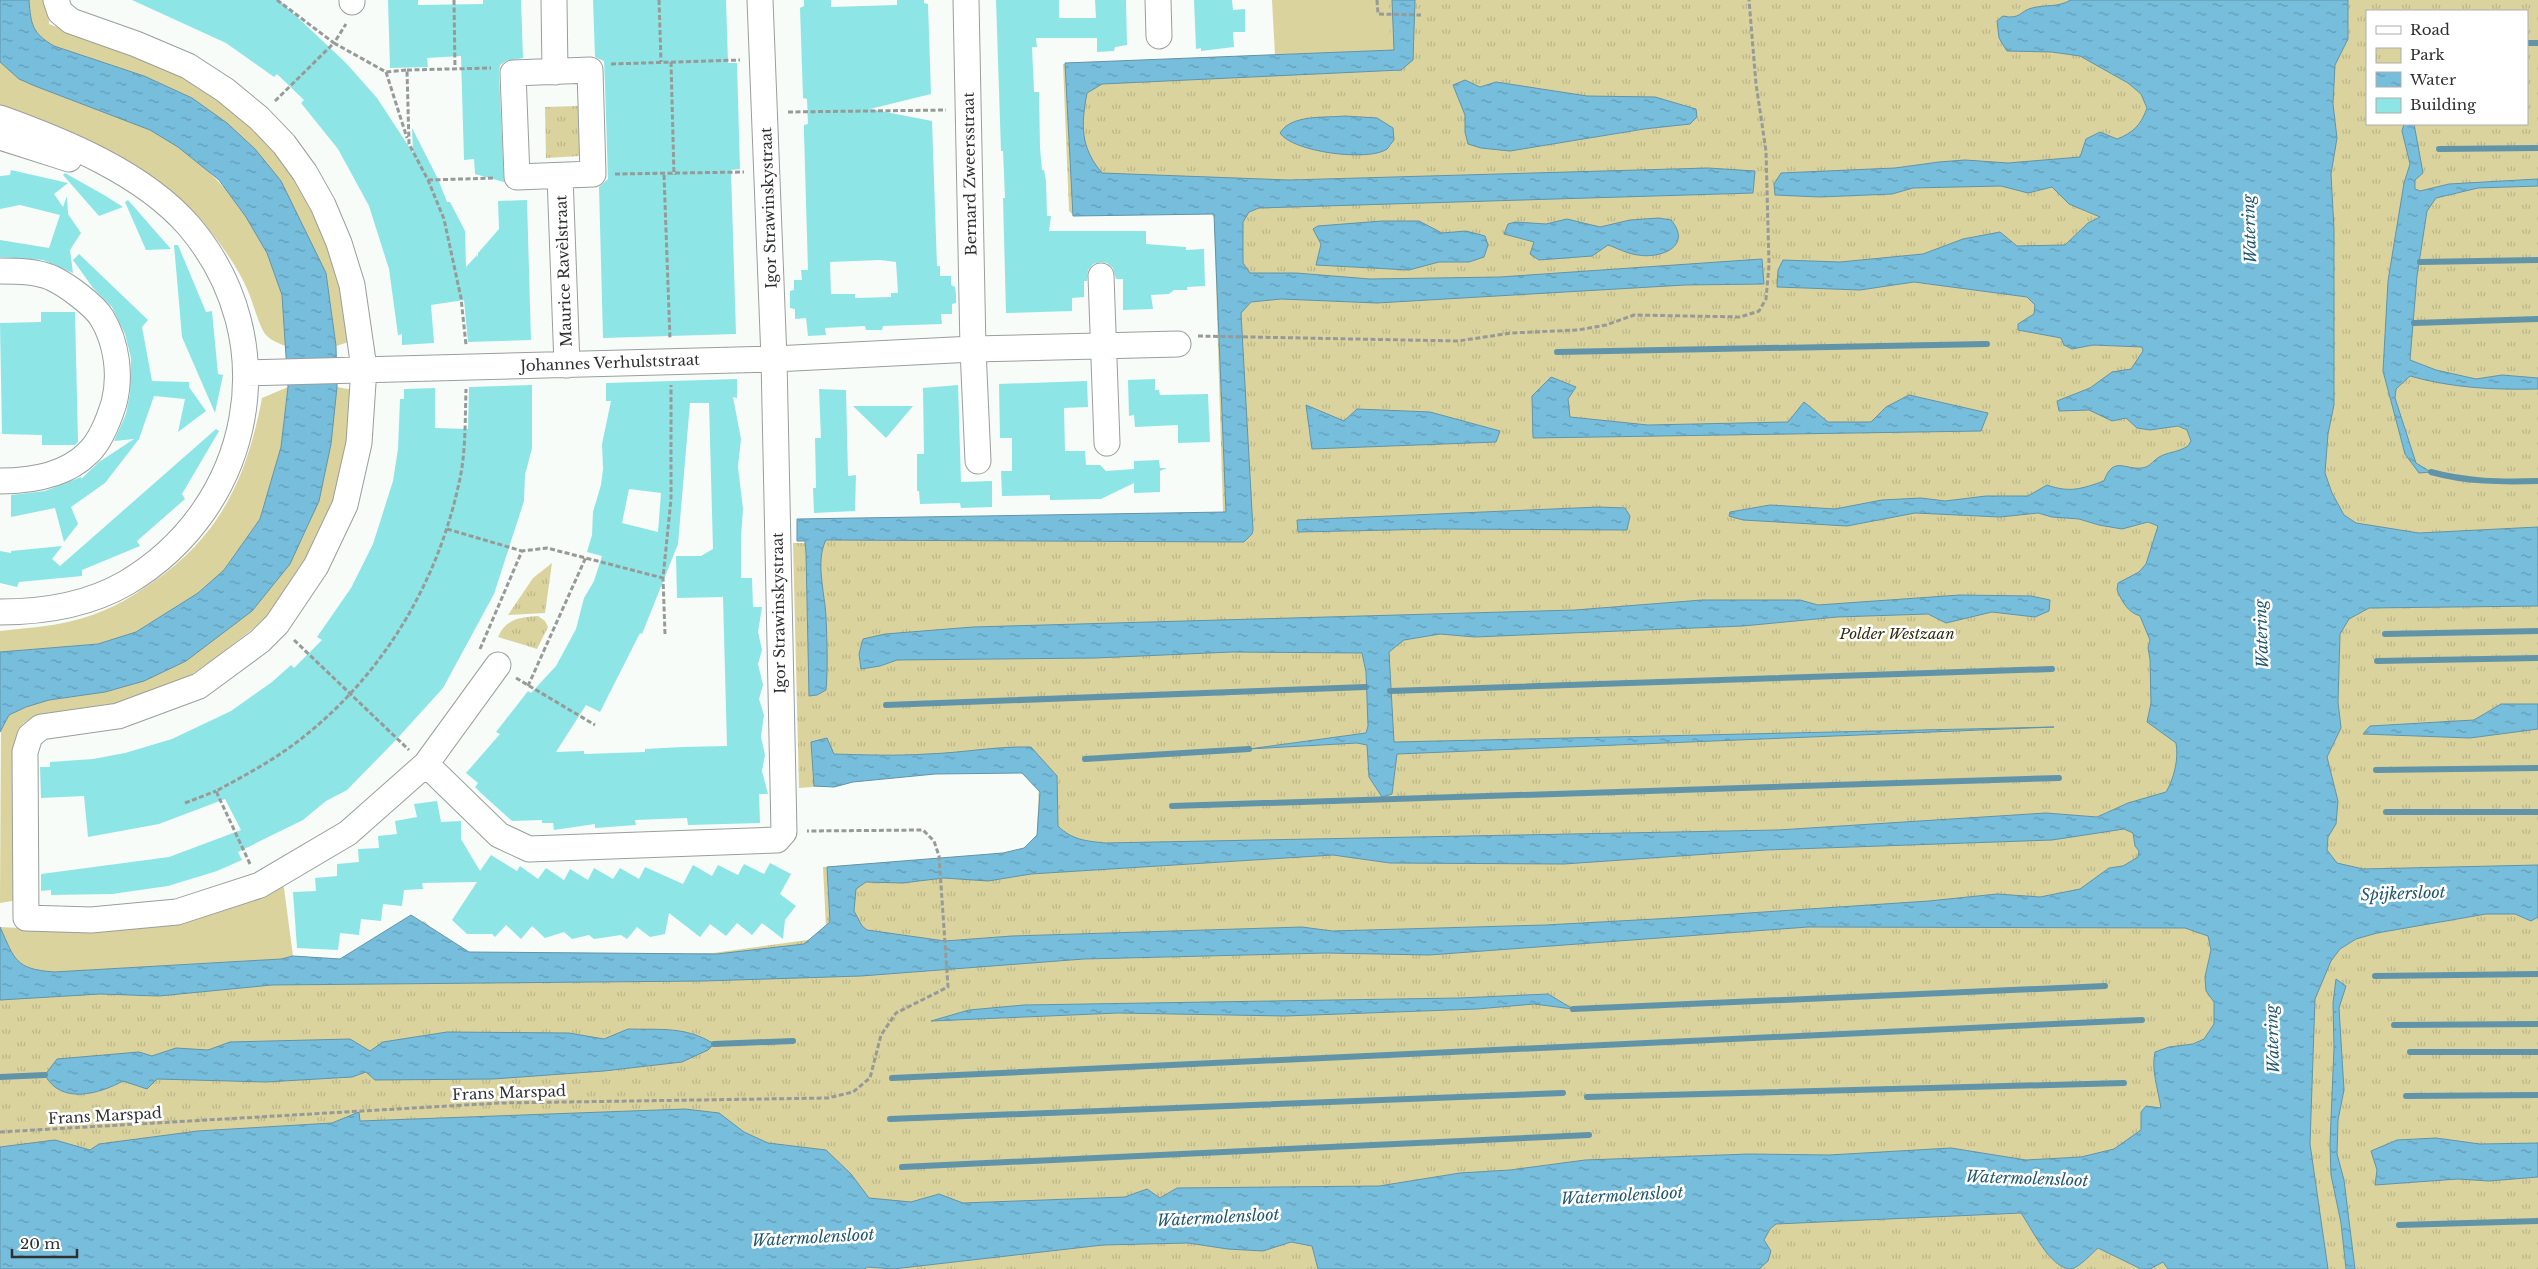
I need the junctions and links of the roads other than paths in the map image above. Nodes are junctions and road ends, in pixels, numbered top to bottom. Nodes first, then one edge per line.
1 (56, 0) edge
2 (554, 0) edge
3 (760, 0) edge
4 (966, 0) edge
5 (1158, 0) edge
6 (1159, 36) dead end
7 (556, 72) junction
8 (0, 118) edge
9 (0, 138) edge
10 (113, 168) junction
11 (560, 176) junction
12 (0, 271) edge
13 (1101, 276) dead end
14 (1178, 344) dead end
15 (1105, 345) junction
16 (973, 349) junction
17 (774, 359) junction
18 (568, 365) junction
19 (355, 369) junction
20 (247, 373) junction
21 (1107, 443) dead end
22 (978, 461) dead end
23 (0, 481) edge
24 (0, 612) edge
25 (498, 665) road end
26 (426, 764) junction

1 - 19 street
2 - 7 street
3 - 17 street, Igor Strawinskystraat
4 - 16 street, Bernard Zweersstraat
5 - 6 street
7 - 11 street, Maurice Ravèlstraat
7 - 11 street, Maurice Ravèlstraat
8 - 10 street
9 - 10 street
10 - 20 street
11 - 18 street, Maurice Ravèlstraat
12 - 23 street
13 - 15 street
14 - 15 street, Johannes Verhulststraat
15 - 16 street, Johannes Verhulststraat
15 - 21 street
16 - 17 street, Johannes Verhulststraat
16 - 22 street
17 - 18 street, Johannes Verhulststraat
17 - 26 street, Igor Strawinskystraat
18 - 19 street, Johannes Verhulststraat
19 - 20 street, Johannes Verhulststraat
19 - 26 street
20 - 24 street
25 - 26 street

